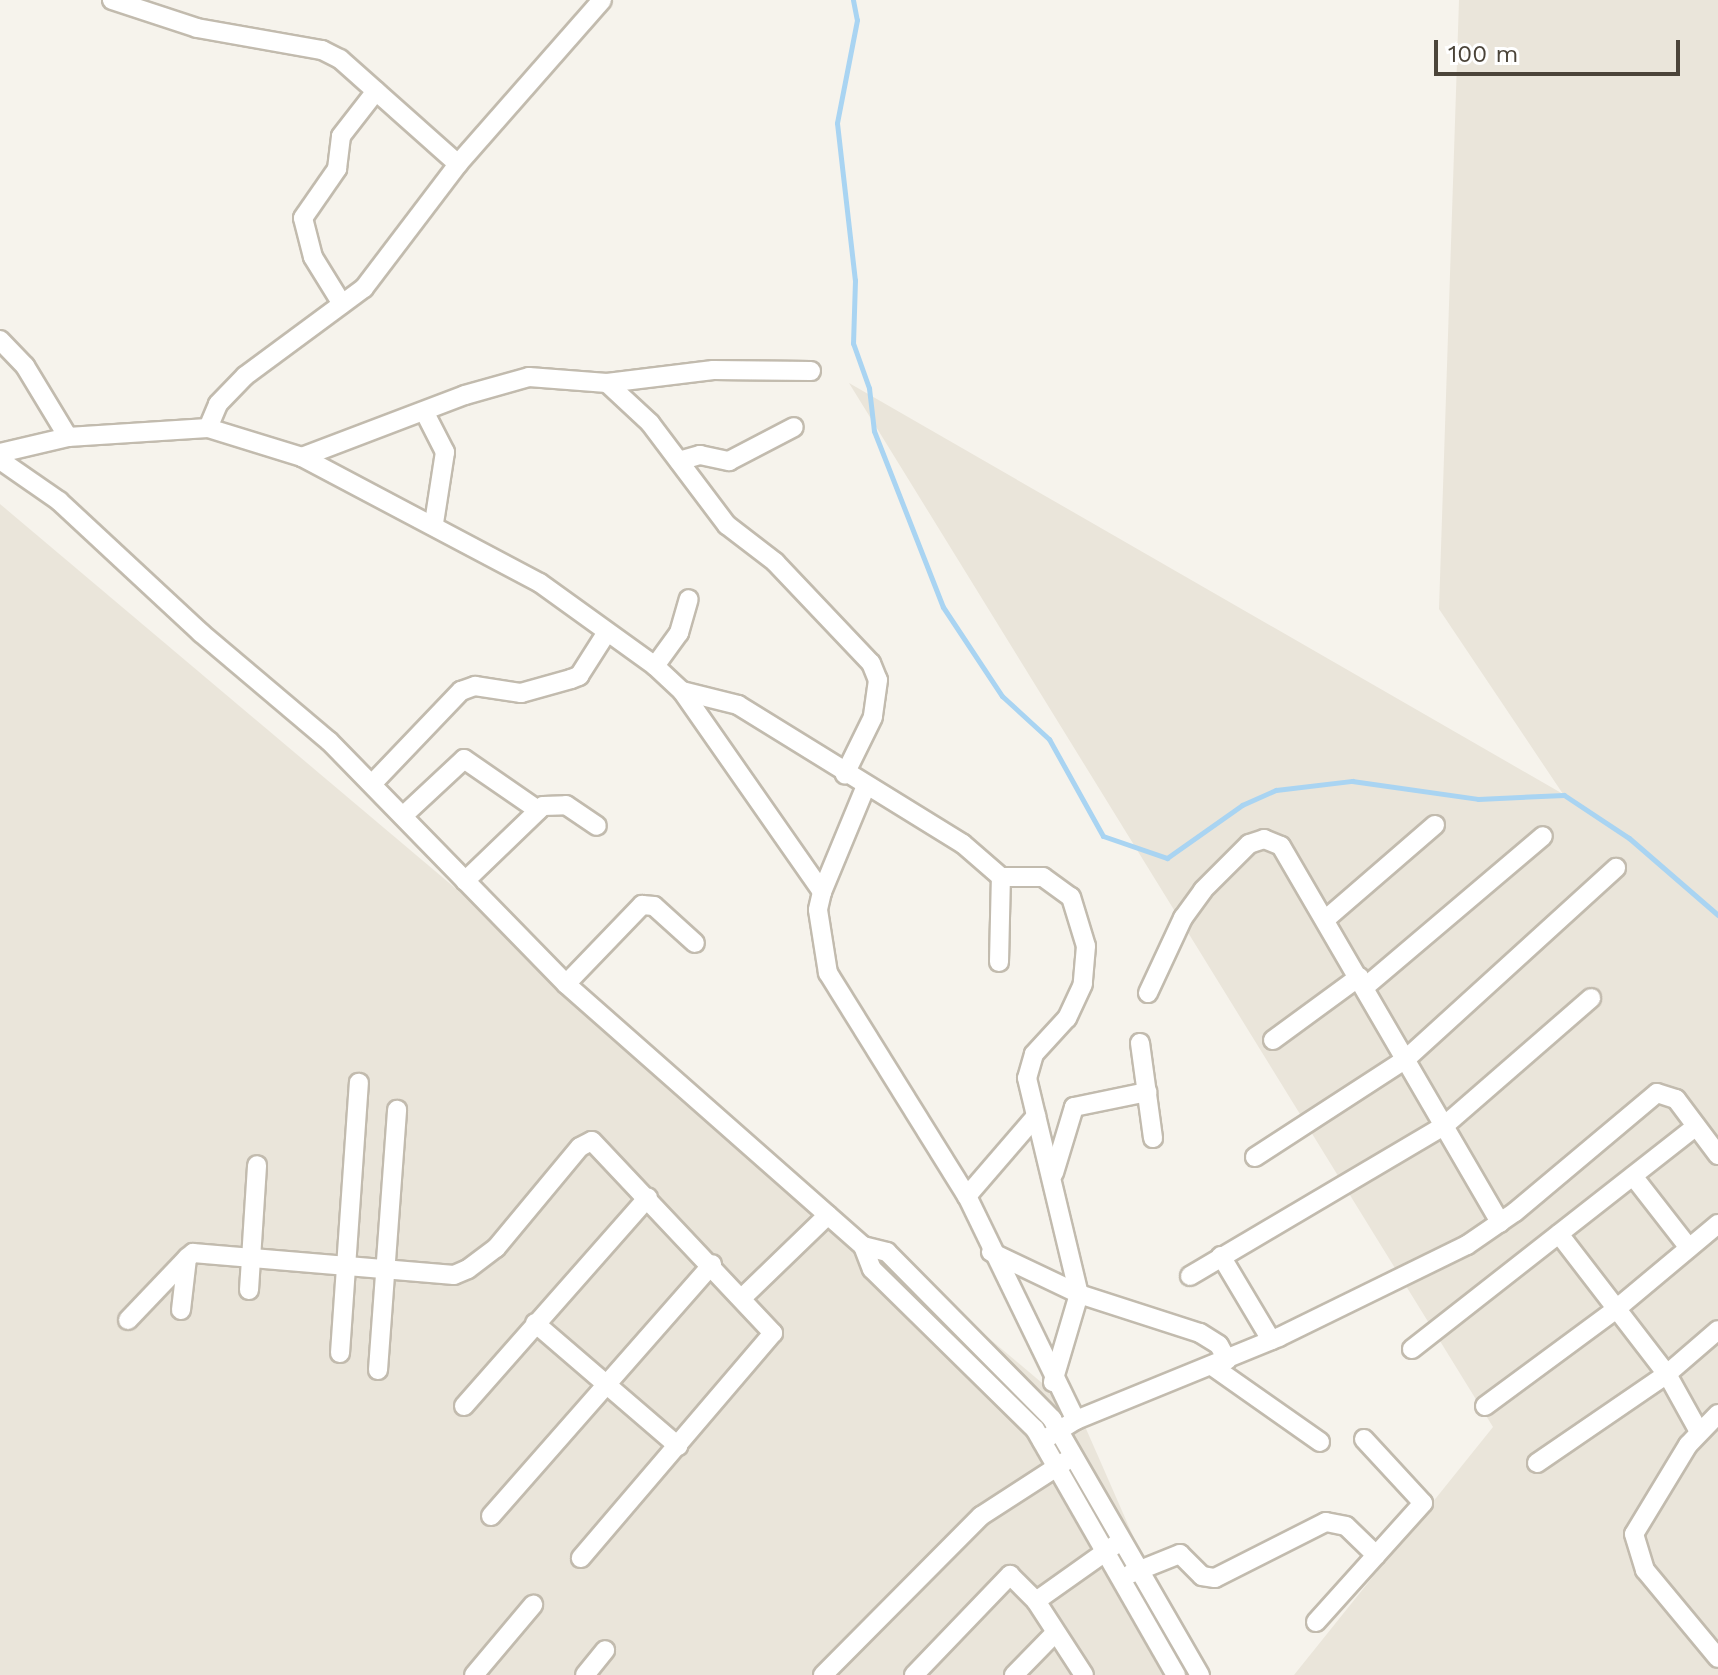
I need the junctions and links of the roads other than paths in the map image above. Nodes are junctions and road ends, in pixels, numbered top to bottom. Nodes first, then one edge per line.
1 (112, 0) edge
2 (602, 0) edge
3 (376, 91) junction
4 (458, 164) junction
5 (342, 304) junction
6 (0, 340) edge
7 (811, 371) dead end
8 (607, 383) junction
9 (425, 413) junction
10 (794, 427) dead end
11 (208, 428) junction
12 (68, 437) junction
13 (0, 453) edge
14 (302, 457) junction
15 (0, 460) edge
16 (679, 461) junction
17 (434, 523) junction
18 (689, 599) dead end
19 (607, 632) junction
20 (655, 666) junction
21 (682, 691) junction
22 (845, 774) junction
23 (372, 784) junction
24 (866, 786) junction
25 (538, 810) junction
26 (404, 815) junction
27 (1435, 825) dead end
28 (597, 826) dead end
29 (1543, 836) dead end
30 (1616, 868) dead end
31 (1001, 877) junction
32 (465, 881) junction
33 (822, 892) junction
34 (1326, 919) junction
35 (695, 943) dead end
36 (999, 962) dead end
37 (1362, 982) junction
38 (566, 984) junction
39 (1148, 993) dead end
40 (1591, 998) dead end
41 (1273, 1040) dead end
42 (1140, 1043) dead end
43 (1406, 1059) junction
44 (359, 1083) dead end
45 (1147, 1092) junction
46 (397, 1110) dead end
47 (1036, 1116) junction
48 (1444, 1126) junction
49 (1696, 1126) junction
50 (1153, 1138) dead end
51 (1718, 1155) edge
52 (1255, 1157) dead end
53 (257, 1165) dead end
54 (1053, 1176) junction
55 (1633, 1176) junction
56 (967, 1196) junction
57 (648, 1197) junction
58 (828, 1215) junction
59 (1500, 1223) junction
60 (1718, 1224) edge
61 (1559, 1234) junction
62 (863, 1246) junction
63 (1689, 1248) junction
64 (991, 1252) junction
65 (250, 1256) junction
66 (1221, 1256) junction
67 (187, 1258) junction
68 (345, 1264) junction
69 (712, 1264) junction
70 (385, 1269) junction
71 (1190, 1276) dead end
72 (249, 1290) dead end
73 (1079, 1294) junction
74 (743, 1297) junction
75 (181, 1310) dead end
76 (1615, 1310) junction
77 (128, 1320) dead end
78 (535, 1323) junction
79 (1718, 1330) edge
80 (1271, 1340) junction
81 (1412, 1349) dead end
82 (340, 1353) dead end
83 (1220, 1363) junction
84 (378, 1370) dead end
85 (1667, 1374) junction
86 (1053, 1382) junction
87 (605, 1384) junction
88 (464, 1406) dead end
89 (1485, 1406) dead end
90 (1718, 1414) edge
91 (1076, 1420) junction
92 (1698, 1430) junction
93 (1059, 1431) junction
94 (1364, 1439) dead end
95 (1042, 1441) junction
96 (1320, 1442) dead end
97 (678, 1446) junction
98 (1075, 1455) junction
99 (1537, 1463) dead end
100 (1059, 1466) junction
101 (491, 1516) dead end
102 (1123, 1540) junction
103 (1105, 1552) junction
104 (1376, 1555) junction
105 (581, 1558) dead end
106 (1140, 1569) junction
107 (1120, 1579) junction
108 (1036, 1601) junction
109 (533, 1605) dead end
110 (1316, 1622) dead end
111 (1054, 1634) junction
112 (605, 1650) dead end
113 (1718, 1658) edge
114 (474, 1675) edge
115 (585, 1675) edge
116 (823, 1675) edge
117 (914, 1675) edge
118 (1014, 1675) edge
119 (1084, 1675) edge
120 (1176, 1675) edge
121 (1200, 1675) edge

1 - 3 street
2 - 4 street
3 - 4 street
3 - 5 street
4 - 5 street
5 - 11 street
6 - 12 street
7 - 8 street
8 - 9 street
8 - 16 street
9 - 14 street
9 - 17 street
10 - 16 street
11 - 12 street
11 - 14 street
12 - 13 street
14 - 17 street
15 - 23 street
16 - 22 street
17 - 19 street
18 - 20 street
19 - 20 street
19 - 23 street
20 - 21 street
21 - 22 street
21 - 33 street
22 - 24 street
23 - 26 street
24 - 31 street
24 - 33 street
25 - 26 street
25 - 28 street
25 - 32 street
26 - 32 street
27 - 34 street
29 - 37 street
30 - 43 street
31 - 36 street
31 - 47 street
32 - 38 street
33 - 56 street
34 - 37 street
34 - 39 street
35 - 38 street
37 - 41 street
37 - 43 street
38 - 58 street
40 - 48 street
42 - 45 street
43 - 48 street
43 - 52 street
44 - 68 street
45 - 50 street
45 - 54 street
46 - 70 street
47 - 54 street
47 - 56 street
48 - 59 street
48 - 66 street
49 - 51 street
49 - 55 street
49 - 59 street
53 - 65 street
54 - 73 street
55 - 61 street
55 - 63 street
56 - 64 street
57 - 69 street
57 - 70 street
57 - 78 street
58 - 62 street
58 - 74 street
59 - 80 street
60 - 63 street
61 - 76 street
61 - 81 street
62 - 93 street
62 - 95 street
63 - 76 street
64 - 73 street
64 - 86 street
65 - 67 street
65 - 68 street
65 - 72 street
66 - 71 street
66 - 80 street
67 - 75 street
67 - 77 street
68 - 70 street
68 - 82 street
69 - 74 street
69 - 87 street
70 - 84 street
73 - 83 street
73 - 86 street
74 - 97 street
76 - 85 street
76 - 89 street
78 - 87 street
78 - 88 street
79 - 85 street
80 - 83 street
83 - 91 street
83 - 96 street
85 - 92 street
85 - 99 street
86 - 91 street
87 - 97 street
87 - 101 street
90 - 92 street
91 - 93 street
92 - 113 street
93 - 95 street
93 - 98 street
94 - 104 street
95 - 100 street
97 - 105 street
98 - 100 street
98 - 102 street
100 - 103 street
100 - 116 street
102 - 103 street
102 - 106 street
103 - 107 street
103 - 108 street
104 - 106 street
104 - 110 street
106 - 107 street
106 - 121 street
107 - 120 street
108 - 111 street
108 - 117 street
109 - 114 street
111 - 118 street
111 - 119 street
112 - 115 street

